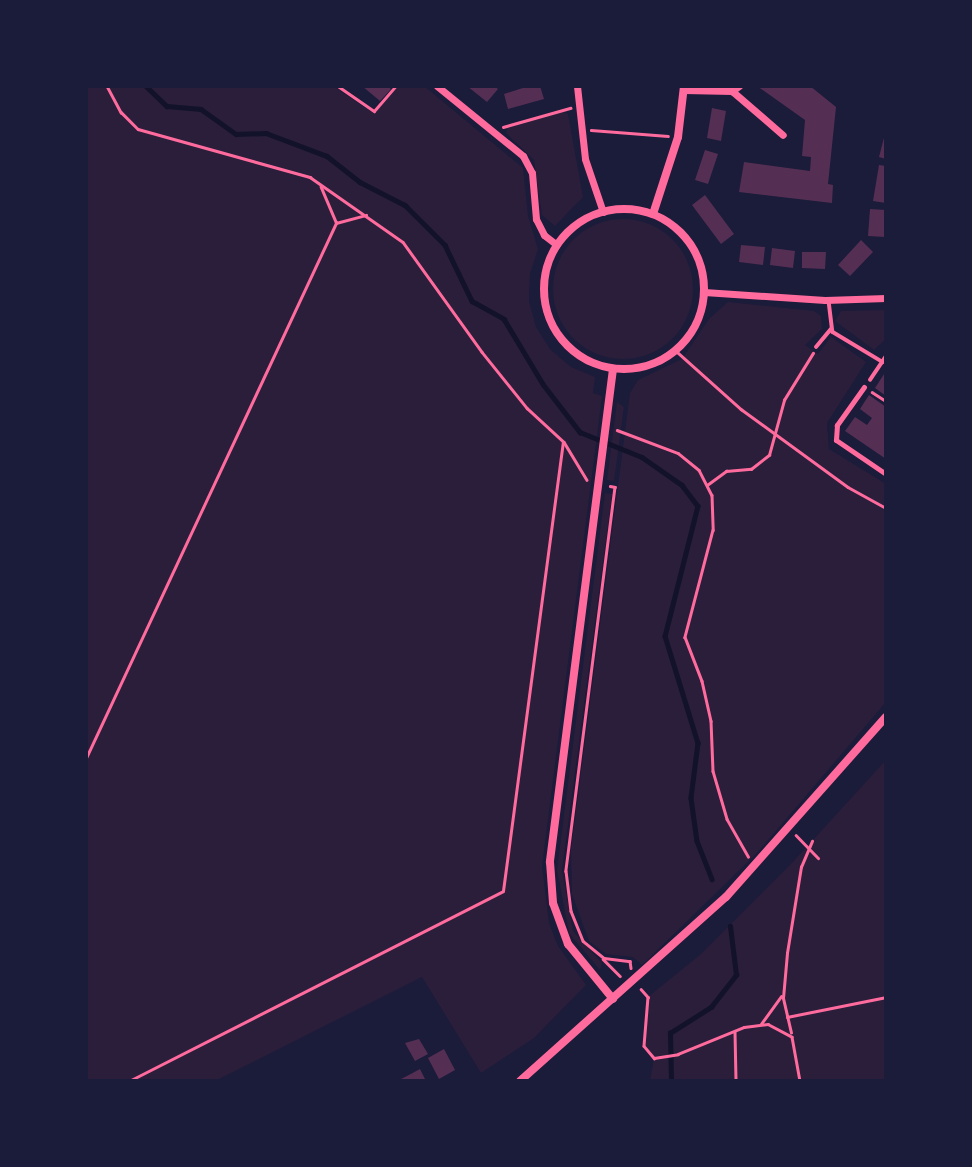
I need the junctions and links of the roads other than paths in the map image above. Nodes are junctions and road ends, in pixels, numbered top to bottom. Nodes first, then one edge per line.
1 (437, 86) edge
2 (578, 86) edge
3 (684, 88) edge
4 (736, 88) edge
5 (783, 135) dead end
6 (603, 212) junction
7 (653, 214) junction
8 (557, 245) junction
9 (704, 292) junction
10 (886, 298) edge
11 (829, 299) junction
12 (831, 328) junction
13 (816, 347) road end
14 (886, 356) edge
15 (883, 362) junction
16 (613, 369) junction
17 (870, 380) dead end
18 (864, 387) road end
19 (886, 474) edge
20 (886, 717) edge
21 (613, 999) junction
22 (520, 1081) edge

1 - 8 street
2 - 6 street
3 - 4 street
3 - 7 street
4 - 5 street
6 - 7 street
6 - 8 street
7 - 9 street
8 - 16 street
9 - 11 street
9 - 16 street
10 - 11 street
11 - 12 lane
12 - 13 lane
12 - 15 lane
14 - 15 lane
15 - 17 lane
16 - 21 street
18 - 19 street
20 - 21 street
21 - 22 street

